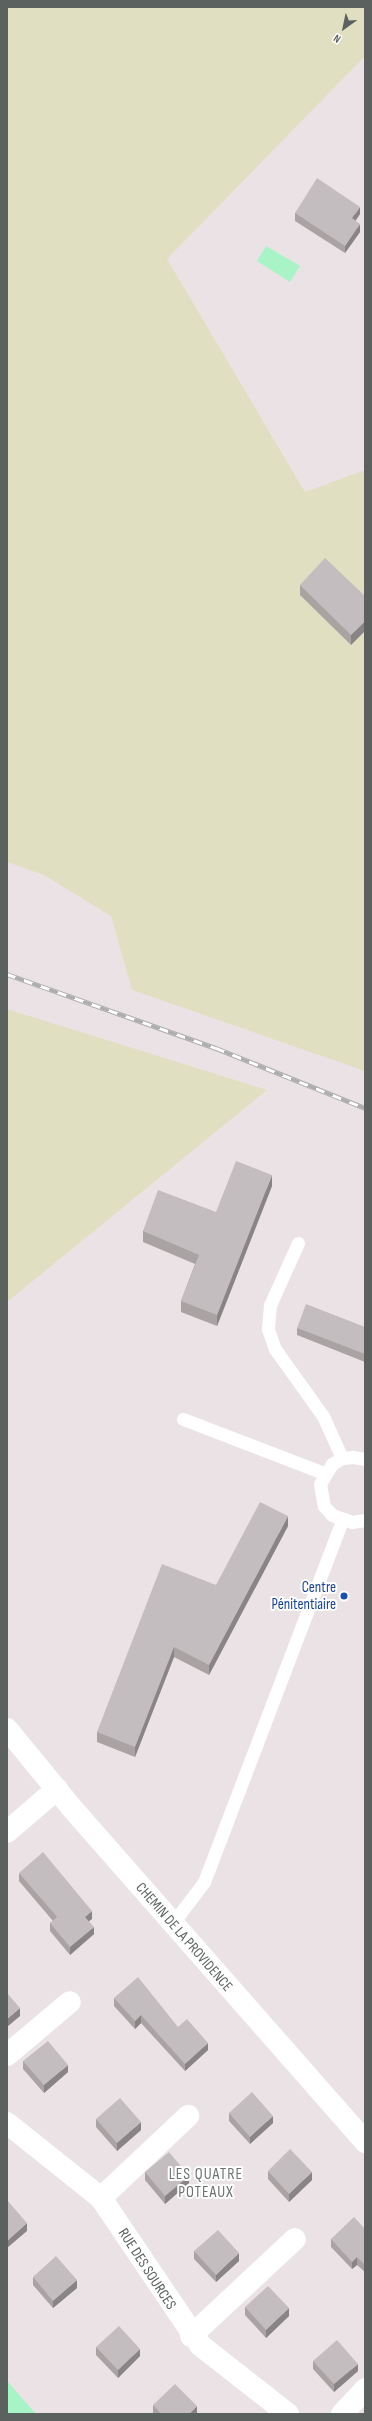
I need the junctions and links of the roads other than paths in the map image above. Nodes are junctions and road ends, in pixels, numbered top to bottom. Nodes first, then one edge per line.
1 (298, 1243) dead end
2 (183, 1419) dead end
3 (342, 1458) junction
4 (365, 1459) edge
5 (324, 1473) junction
6 (342, 1520) junction
7 (365, 1520) edge
8 (7, 1729) edge
9 (57, 1788) junction
10 (7, 1832) edge
11 (172, 1924) junction
12 (70, 2002) dead end
13 (7, 2055) edge
14 (188, 2116) dead end
15 (7, 2123) edge
16 (365, 2142) edge
17 (101, 2198) junction
18 (295, 2239) dead end
19 (191, 2336) junction
20 (365, 2389) edge
21 (288, 2414) edge
22 (342, 2414) edge

1 - 3 lane
2 - 5 lane
3 - 4 lane
3 - 5 lane
5 - 6 lane
6 - 7 lane
6 - 11 lane
8 - 9 street, CHEMIN DE LA PROVIDENCE
9 - 10 street
9 - 11 street, CHEMIN DE LA PROVIDENCE
11 - 16 street, CHEMIN DE LA PROVIDENCE
12 - 13 street
14 - 17 street
15 - 17 street, RUE DES SOURCES
17 - 19 street, RUE DES SOURCES
18 - 19 street
19 - 21 street, RUE DES SOURCES
20 - 22 street

